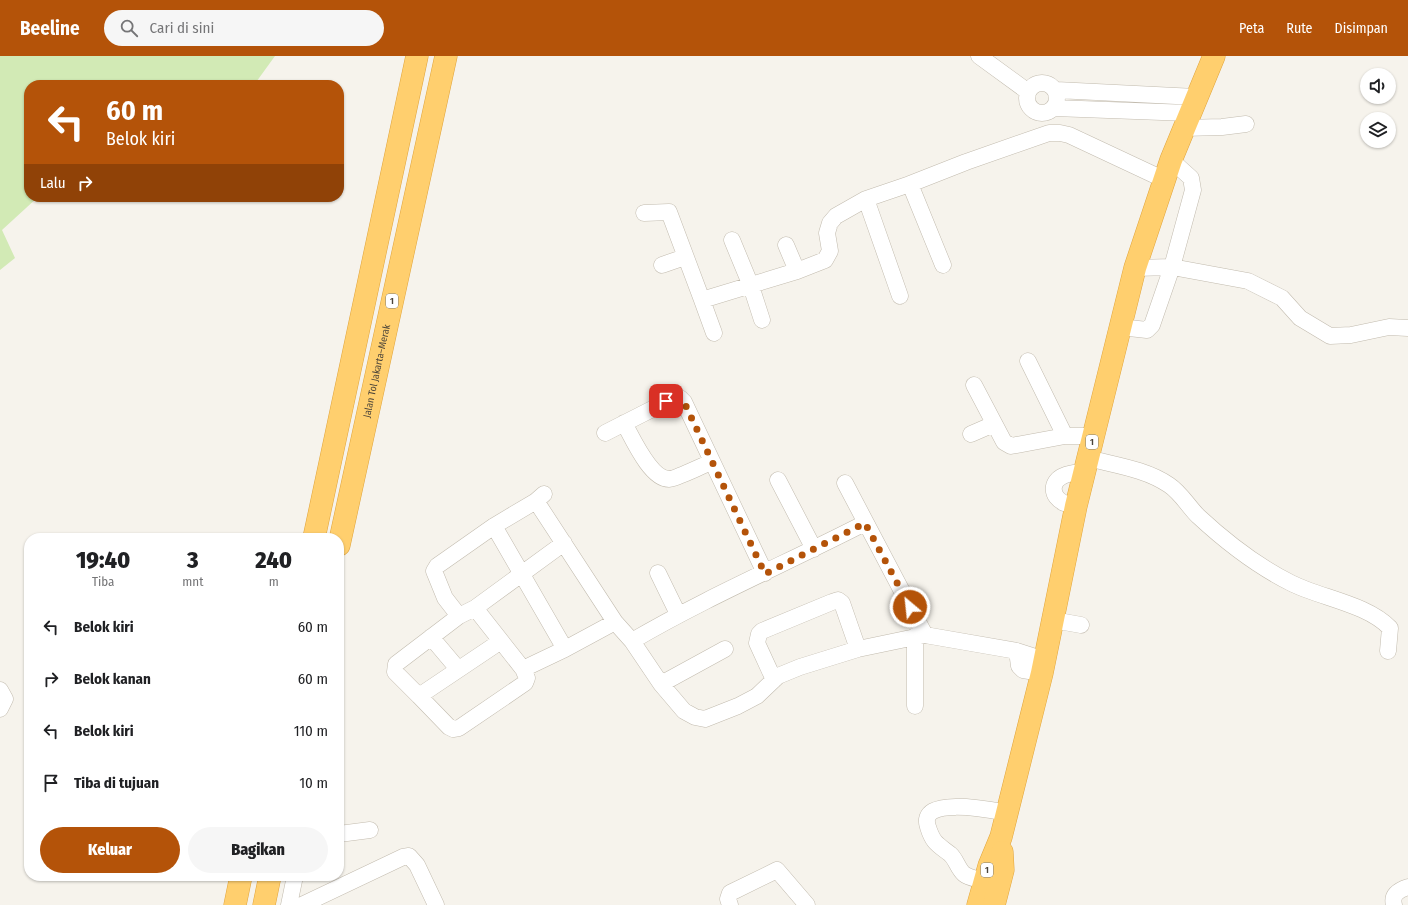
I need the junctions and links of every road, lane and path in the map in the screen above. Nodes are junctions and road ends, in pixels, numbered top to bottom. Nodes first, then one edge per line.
1 (417, 56) edge
2 (446, 56) edge
3 (979, 56) edge
4 (1214, 56) edge
5 (1056, 90) junction
6 (1027, 91) junction
7 (1054, 108) junction
8 (1190, 113) junction
9 (1246, 124) dead end
10 (1168, 170) junction
11 (910, 184) junction
12 (866, 199) junction
13 (644, 213) dead end
14 (732, 240) dead end
15 (786, 245) dead end
16 (685, 257) junction
17 (662, 265) dead end
18 (943, 265) dead end
19 (1172, 267) junction
20 (1135, 268) junction
21 (797, 271) junction
22 (751, 286) junction
23 (900, 296) dead end
24 (702, 300) junction
25 (762, 320) dead end
26 (1120, 327) junction
27 (1408, 328) edge
28 (714, 333) dead end
29 (1028, 361) dead end
30 (974, 385) dead end
31 (624, 423) junction
32 (994, 424) junction
33 (605, 433) dead end
34 (971, 434) dead end
35 (1065, 436) junction
36 (1093, 436) junction
37 (712, 462) junction
38 (1086, 465) junction
39 (778, 480) dead end
40 (845, 484) dead end
41 (865, 523) junction
42 (494, 526) junction
43 (315, 533) edge
44 (342, 533) edge
45 (564, 543) junction
46 (814, 549) junction
47 (658, 573) dead end
48 (520, 574) junction
49 (765, 574) junction
50 (475, 608) junction
51 (678, 614) junction
52 (459, 616) junction
53 (1053, 620) junction
54 (615, 622) junction
55 (1080, 625) dead end
56 (920, 635) junction
57 (431, 637) junction
58 (501, 641) junction
59 (632, 641) junction
60 (565, 649) junction
61 (725, 649) dead end
62 (858, 649) junction
63 (1388, 651) dead end
64 (1043, 667) junction
65 (458, 669) junction
66 (523, 669) junction
67 (774, 680) junction
68 (661, 684) junction
69 (0, 690) edge
70 (419, 696) junction
71 (915, 706) dead end
72 (0, 710) edge
73 (1007, 813) junction
74 (370, 830) dead end
75 (344, 833) edge
76 (1001, 837) junction
77 (240, 881) edge
78 (269, 881) edge
79 (294, 881) edge
80 (984, 881) junction
81 (1408, 887) edge
82 (235, 905) edge
83 (264, 905) edge
84 (289, 905) edge
85 (302, 905) edge
86 (436, 905) edge
87 (730, 905) edge
88 (807, 905) edge
89 (978, 905) edge
90 (994, 905) edge
91 (1394, 905) edge

1 - 43 highway
2 - 44 highway, Jalan Tol Jakarta–Merak / 1
3 - 6 street
4 - 8 highway, 1
5 - 6 street
5 - 7 street
5 - 8 street
6 - 7 street
7 - 8 street
8 - 9 street
8 - 10 highway, 1
10 - 11 street
10 - 19 street
10 - 20 highway, 1
11 - 12 street
11 - 18 street
12 - 21 street
12 - 23 street
13 - 16 street
14 - 22 street
15 - 21 street
16 - 17 street
16 - 24 street
19 - 20 street
19 - 26 street
19 - 27 street
20 - 26 highway, 1
21 - 22 street
22 - 24 street
22 - 25 street
24 - 28 street
26 - 36 highway, 1
29 - 35 street
30 - 32 street
31 - 33 street
31 - 37 street
31 - 37 street
32 - 34 street
32 - 35 street
35 - 36 street
36 - 38 highway, 1
37 - 49 street
38 - 53 highway, 1
38 - 63 street
39 - 46 street
40 - 41 street
41 - 46 street
41 - 56 street
42 - 45 street
42 - 48 street
42 - 52 street
45 - 48 street
45 - 54 street
46 - 49 street
47 - 51 street
48 - 50 street
48 - 60 street
49 - 51 street
50 - 52 street
50 - 58 street
51 - 59 street
52 - 57 street
53 - 55 street
53 - 64 highway, 1
54 - 59 street
54 - 60 street
56 - 62 street
56 - 64 street
56 - 71 street
57 - 65 street
57 - 70 street
58 - 65 street
58 - 66 street
59 - 68 street
60 - 66 street
61 - 68 street
62 - 67 street
62 - 67 street
64 - 73 highway, 1
65 - 70 street
66 - 70 street
67 - 68 street
69 - 72 street
73 - 76 highway, 1
73 - 80 street
74 - 75 street
76 - 80 highway, 1
76 - 90 highway, 1
77 - 82 highway
78 - 83 highway
79 - 84 street
80 - 89 highway, 1
81 - 91 street
85 - 86 street
87 - 88 street

